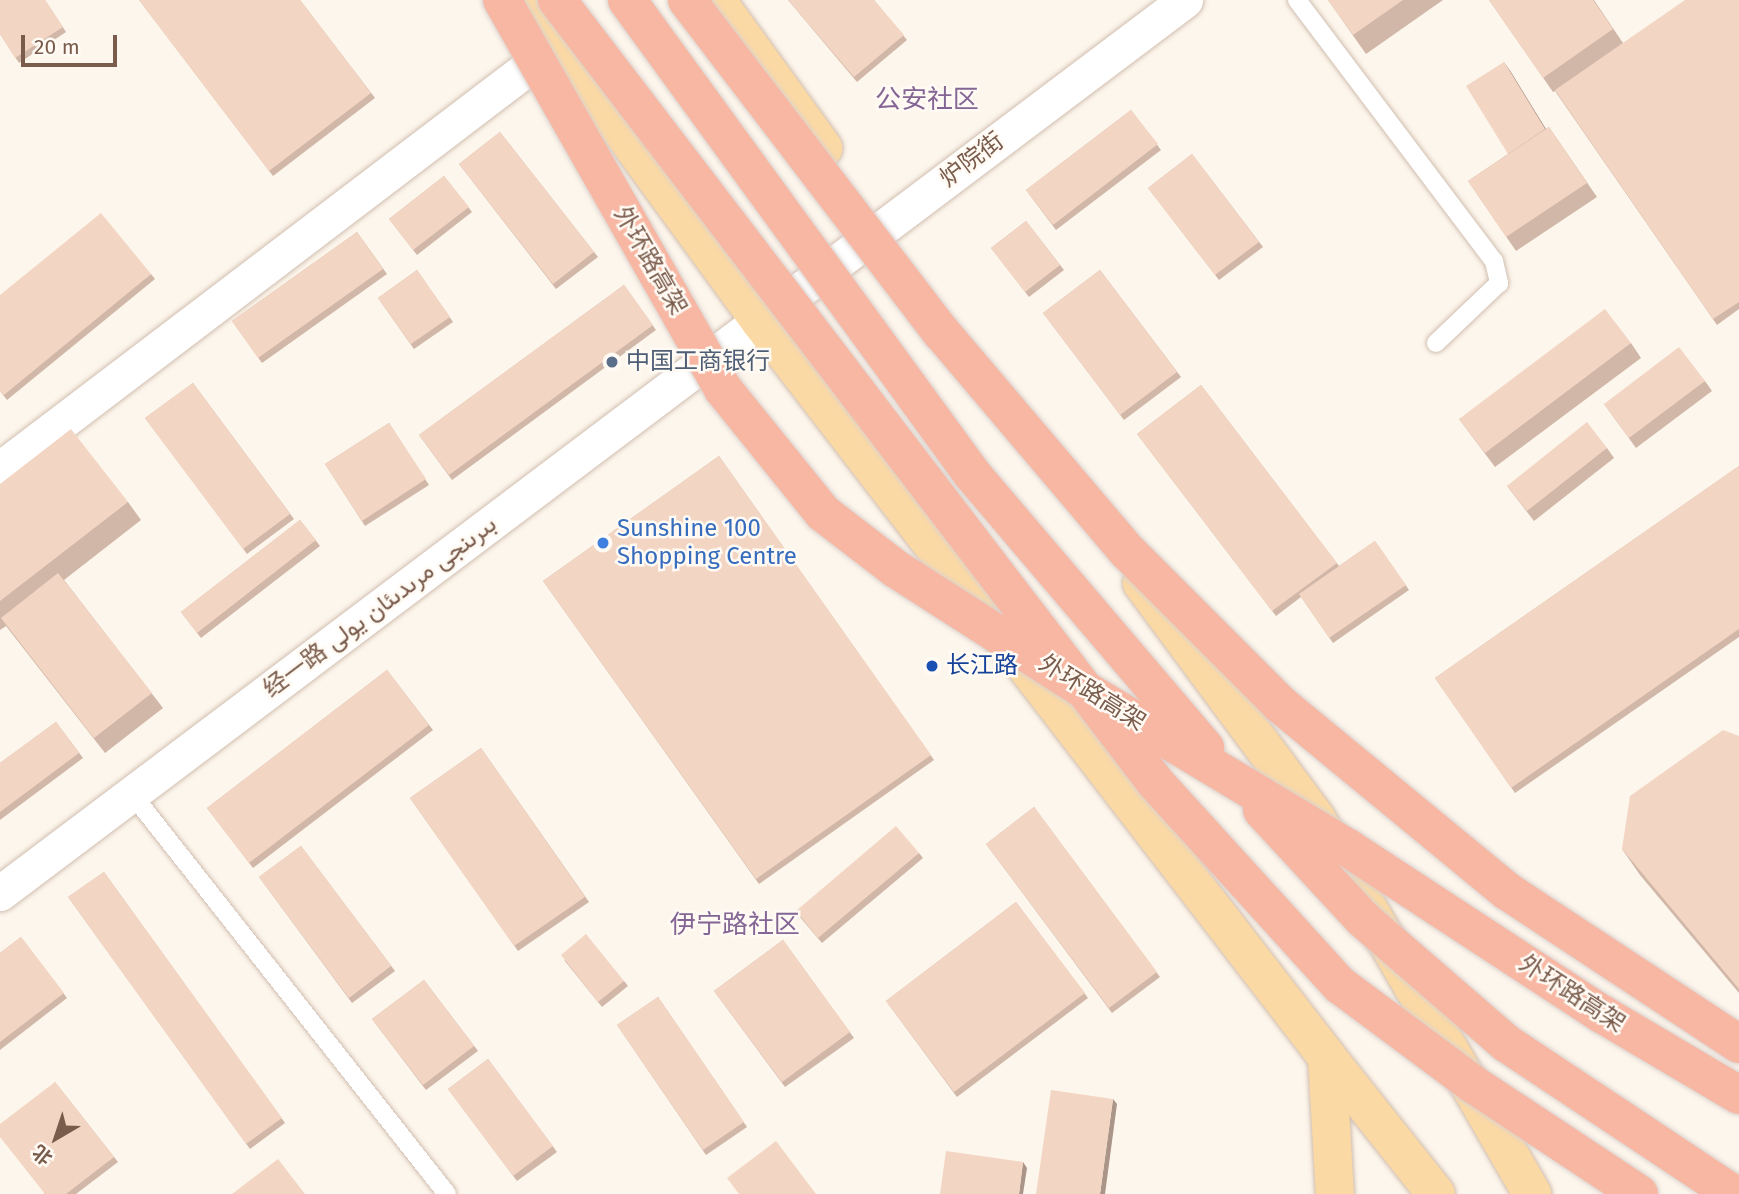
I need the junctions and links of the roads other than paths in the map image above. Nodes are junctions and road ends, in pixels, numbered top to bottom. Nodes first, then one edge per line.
1 (502, 0) edge
2 (526, 0) edge
3 (557, 0) edge
4 (626, 0) edge
5 (687, 0) edge
6 (716, 0) edge
7 (1185, 0) edge
8 (1297, 0) edge
9 (559, 44) junction
10 (881, 229) junction
11 (760, 321) junction
12 (1436, 343) dead end
13 (0, 469) edge
14 (132, 794) junction
15 (0, 893) edge
16 (1739, 1044) edge
17 (1327, 1057) junction
18 (1739, 1095) edge
19 (447, 1194) edge
20 (1335, 1194) edge
21 (1436, 1194) edge
22 (1532, 1194) edge
23 (1639, 1194) edge
24 (1733, 1194) edge

1 - 18 highway, 外环路高架, bridge
2 - 9 main road
3 - 23 highway, bridge
4 - 24 highway, bridge
5 - 16 highway, 外环路高架, bridge
6 - 10 main road
7 - 10 street, 炉院街
8 - 12 lane
9 - 11 main road
9 - 13 street
10 - 11 street, 炉院街
10 - 22 main road
11 - 14 street, 经一路 بىرىنجى مرىدىئان يولى
11 - 17 main road
14 - 15 street, 经一路 بىرىنجى مرىدىئان يولى
14 - 19 lane
17 - 20 main road
17 - 21 main road

